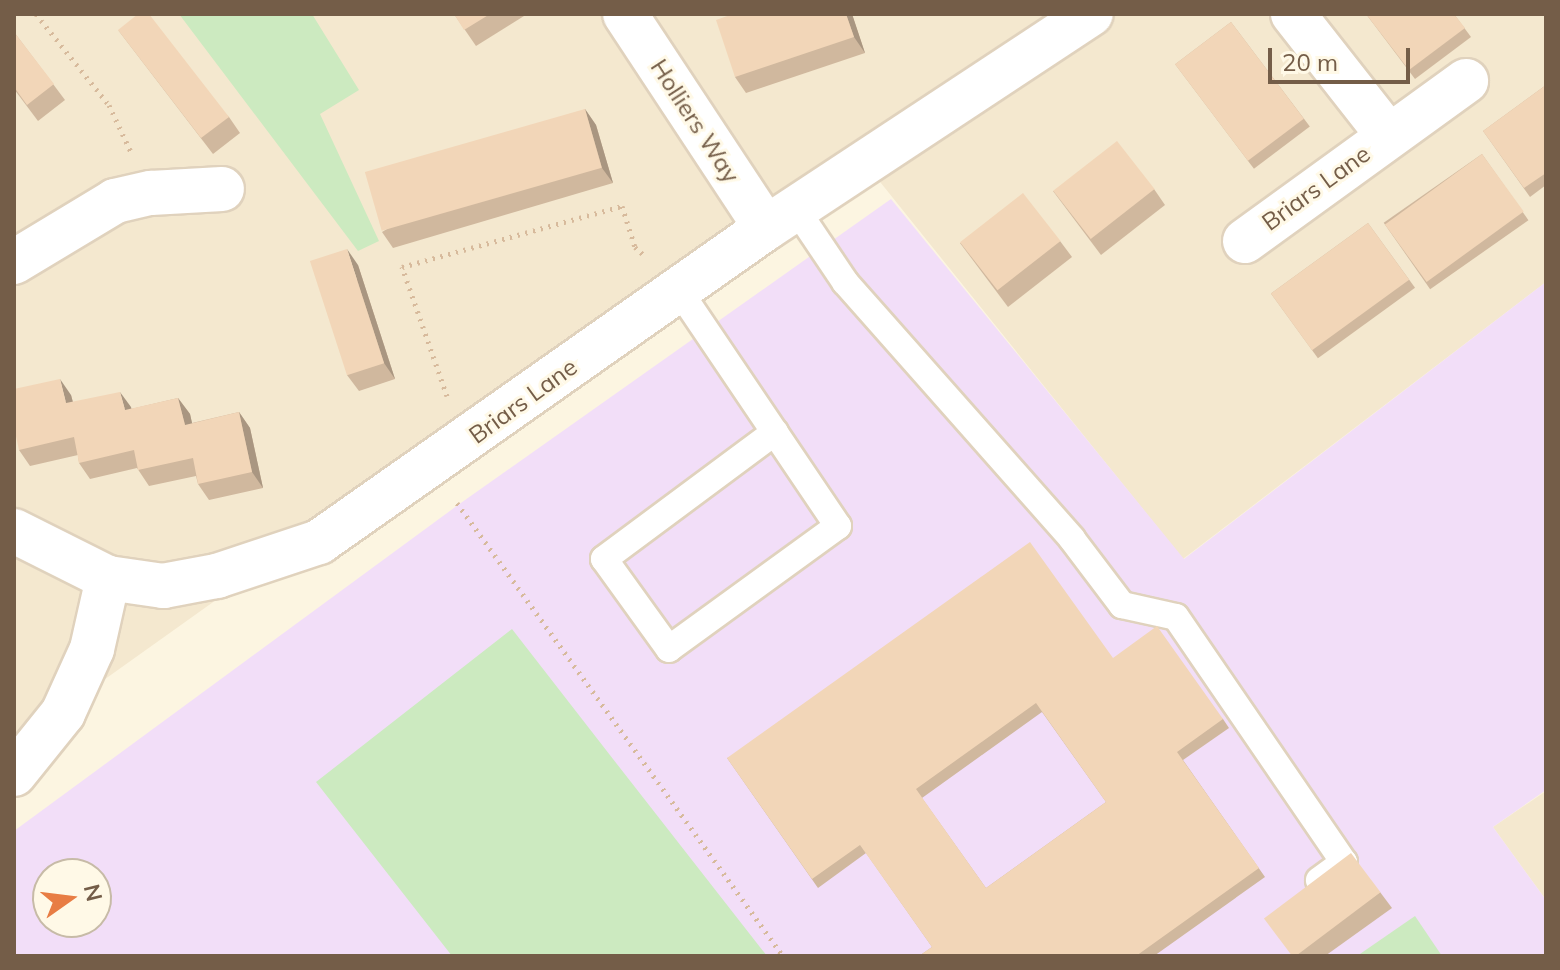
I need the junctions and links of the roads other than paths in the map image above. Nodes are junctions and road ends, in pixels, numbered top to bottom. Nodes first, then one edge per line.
1 (625, 14) edge
2 (1091, 14) edge
3 (1293, 14) edge
4 (1466, 81) dead end
5 (1388, 135) junction
6 (222, 189) dead end
7 (781, 218) junction
8 (1245, 241) dead end
9 (14, 262) edge
10 (678, 289) junction
11 (775, 432) junction
12 (14, 531) edge
13 (108, 578) junction
14 (14, 774) edge
15 (1307, 890) edge

1 - 7 street, Holliers Way
2 - 7 street, Briars Lane
3 - 5 street, Briars Lane
4 - 5 street, Briars Lane
5 - 8 street, Briars Lane
6 - 9 street
7 - 10 street, Briars Lane
7 - 15 lane
10 - 11 lane
10 - 13 street, Briars Lane
11 - 11 lane
12 - 13 street, Briars Lane
13 - 14 street

